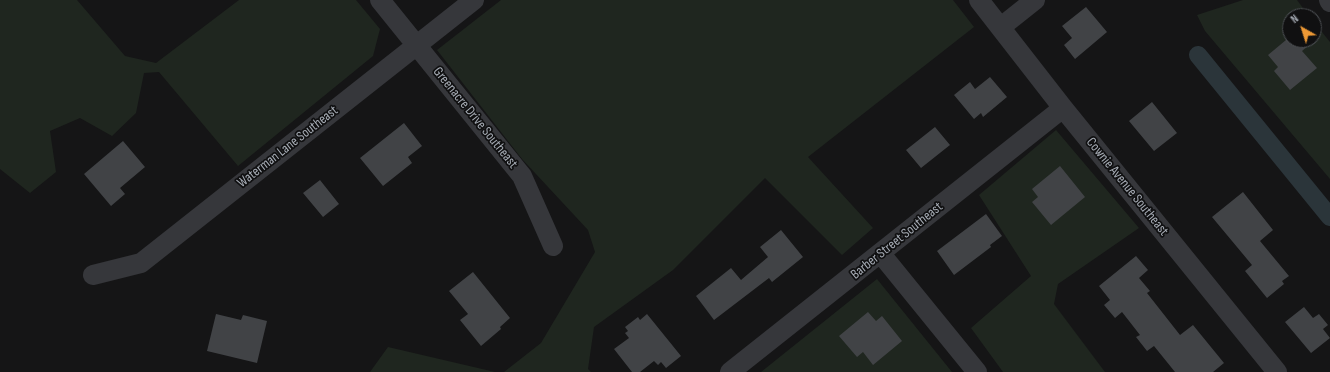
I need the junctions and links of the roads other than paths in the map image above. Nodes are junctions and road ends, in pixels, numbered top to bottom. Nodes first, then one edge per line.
1 (380, 0) edge
2 (474, 0) edge
3 (978, 0) edge
4 (1035, 0) edge
5 (1001, 28) junction
6 (416, 45) junction
7 (1063, 108) junction
8 (553, 246) dead end
9 (880, 254) junction
10 (93, 276) dead end
11 (730, 372) edge
12 (977, 372) edge
13 (1277, 372) edge

1 - 6 street, Greenacre Drive Southeast
2 - 6 street, Waterman Lane Southeast
3 - 5 street, Cownie Avenue Southeast
4 - 5 street
5 - 7 street, Cownie Avenue Southeast
6 - 8 street, Greenacre Drive Southeast
6 - 10 street, Waterman Lane Southeast
7 - 9 street, Barber Street Southeast
7 - 13 street, Cownie Avenue Southeast
9 - 11 street, Barber Street Southeast
9 - 12 street

